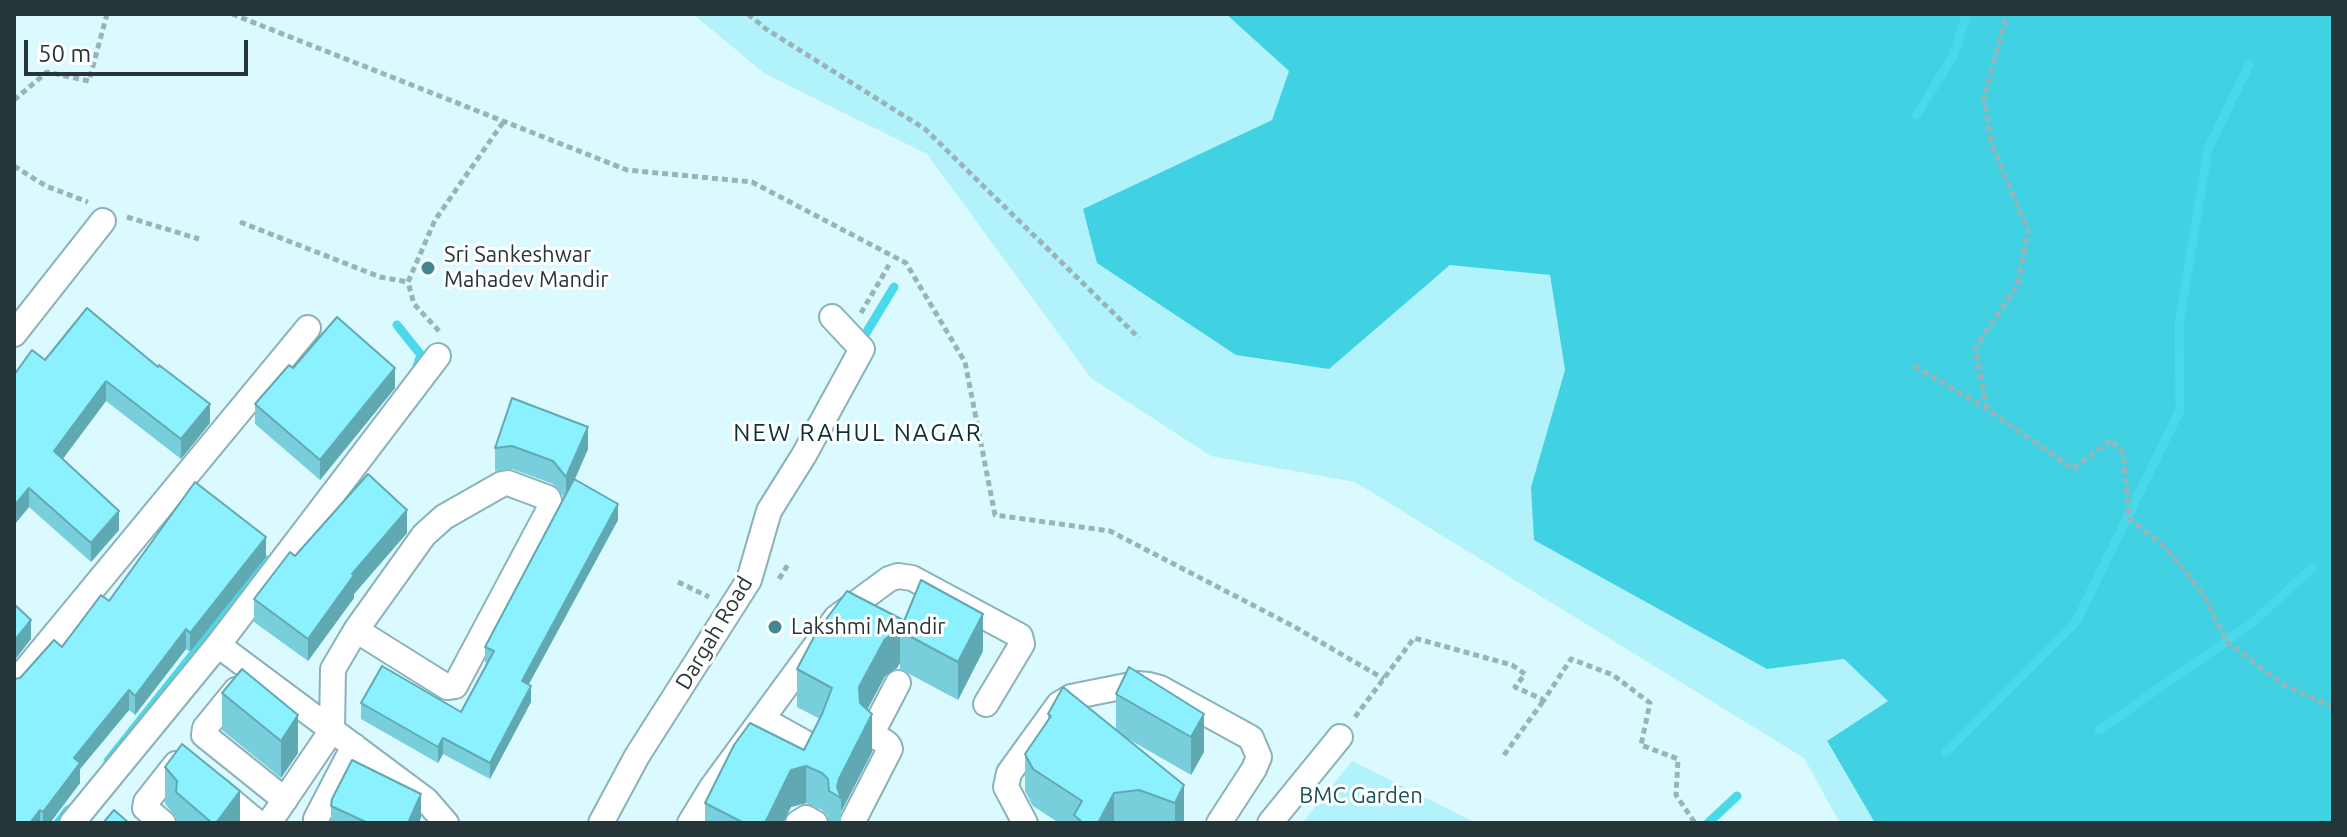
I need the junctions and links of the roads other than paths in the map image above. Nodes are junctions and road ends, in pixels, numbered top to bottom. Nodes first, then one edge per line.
1 (103, 221) dead end
2 (841, 326) road end
3 (308, 328) dead end
4 (14, 334) edge
5 (438, 356) road end
6 (356, 630) junction
7 (218, 645) junction
8 (898, 683) dead end
9 (14, 684) edge
10 (986, 704) dead end
11 (762, 719) junction
12 (1340, 737) road end
13 (325, 740) junction
14 (809, 745) edge
15 (354, 746) junction
16 (285, 800) junction
17 (72, 823) edge
18 (163, 823) edge
19 (258, 823) edge
20 (269, 823) edge
21 (317, 823) edge
22 (446, 823) edge
23 (601, 823) edge
24 (690, 823) edge
25 (798, 823) edge
26 (815, 823) edge
27 (852, 823) edge
28 (1025, 823) edge
29 (1219, 823) edge
30 (1270, 823) edge

1 - 4 street
2 - 23 street, Dargah Road
3 - 9 street
5 - 7 street
6 - 6 street
6 - 13 street
7 - 13 street
7 - 17 street
8 - 27 street
10 - 11 street
11 - 14 street
11 - 24 street
12 - 30 street
13 - 15 street
13 - 16 street
13 - 16 street
15 - 21 street
15 - 22 street
16 - 20 street
18 - 19 street
25 - 26 street
28 - 29 street

